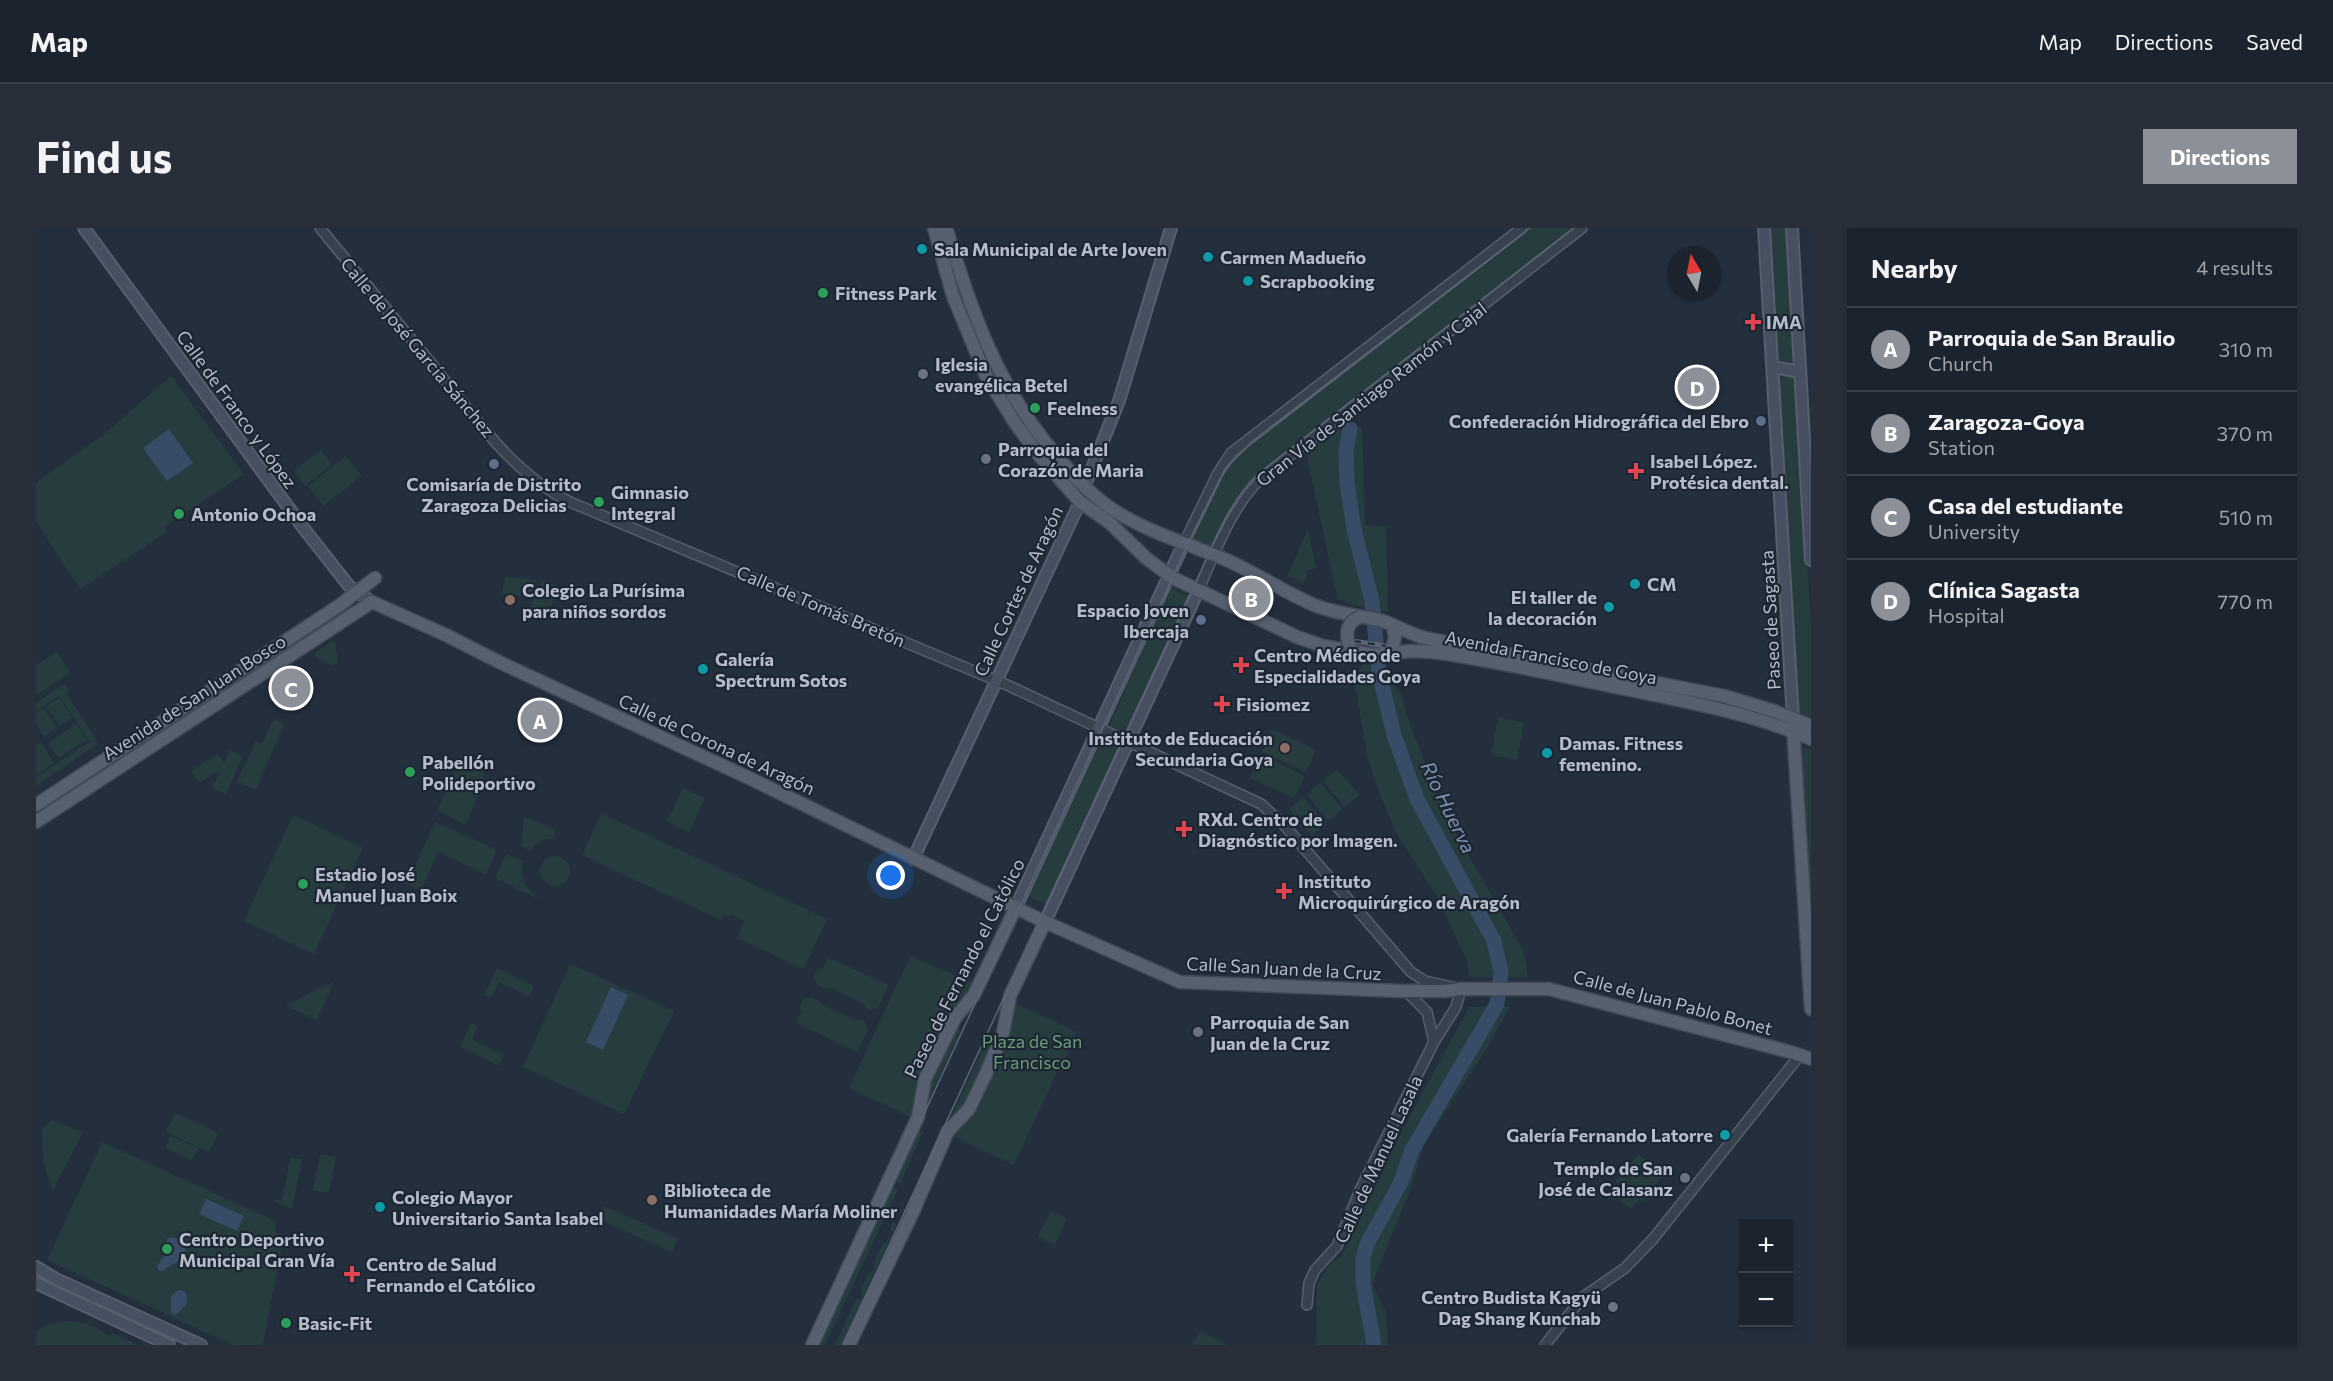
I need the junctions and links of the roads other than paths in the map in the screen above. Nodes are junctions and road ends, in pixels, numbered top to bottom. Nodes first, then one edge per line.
1 (84, 228) edge
2 (320, 228) edge
3 (934, 228) edge
4 (946, 228) edge
5 (1171, 228) edge
6 (1522, 228) edge
7 (1582, 228) edge
8 (1764, 228) edge
9 (1792, 228) edge
10 (1773, 367) junction
11 (1800, 372) junction
12 (517, 465) joint
13 (1084, 488) junction
14 (1080, 502) junction
15 (1184, 543) junction
16 (1215, 555) junction
17 (1811, 560) edge
18 (1169, 575) junction
19 (375, 578) dead end
20 (1198, 591) junction
21 (358, 593) junction
22 (372, 602) junction
23 (1360, 616) junction
24 (1389, 624) junction
25 (1351, 651) junction
26 (1388, 655) junction
27 (996, 680) junction
28 (1793, 725) junction
29 (1811, 726) edge
30 (1098, 727) junction
31 (1811, 739) edge
32 (1129, 741) junction
33 (36, 805) edge
34 (36, 822) edge
35 (913, 859) junction
36 (1016, 907) junction
37 (1045, 921) junction
38 (1467, 989) junction
39 (1529, 989) joint
40 (1406, 992) junction
41 (1811, 1009) edge
42 (1427, 1012) junction
43 (1452, 1012) junction
44 (1434, 1042) junction
45 (1804, 1054) edge
46 (36, 1267) edge
47 (56, 1279) junction
48 (36, 1282) edge
49 (1307, 1305) dead end
50 (169, 1345) edge
51 (201, 1345) edge
52 (812, 1345) edge
53 (849, 1345) edge
54 (1545, 1345) edge

1 - 21 main road, Calle de Franco y López
2 - 12 street, Calle de José García Sánchez
3 - 14 main road, Avenida Francisco de Goya
4 - 13 main road, Avenida Francisco de Goya
5 - 13 main road, Calle Cortes de Aragón
6 - 15 street
7 - 16 street, Gran Vía de Santiago Ramón y Cajal
8 - 10 main road, Paseo de Sagasta
9 - 11 main road
10 - 11 main road
10 - 28 main road, Paseo de Sagasta
11 - 17 main road
12 - 27 street, Calle de Tomás Bretón
13 - 14 main road, Calle Cortes de Aragón
13 - 15 main road, Avenida Francisco de Goya
14 - 18 main road, Avenida Francisco de Goya
14 - 27 main road, Calle Cortes de Aragón
15 - 16 main road, Avenida Francisco de Goya
15 - 18 main road, Paseo de Fernando el Católico
16 - 20 street, Gran Vía de Santiago Ramón y Cajal
16 - 23 main road, Avenida Francisco de Goya
18 - 20 main road, Avenida Francisco de Goya
18 - 30 main road, Paseo de Fernando el Católico
19 - 21 main road, Avenida de San Juan Bosco
20 - 25 main road, Avenida Francisco de Goya
20 - 32 main road
21 - 22 main road, Calle de Franco y López
21 - 33 main road, Avenida de San Juan Bosco
22 - 34 main road, Avenida de San Juan Bosco
22 - 35 main road, Calle de Corona de Aragón
23 - 24 main road, Avenida Francisco de Goya
23 - 25 main road, bridge
24 - 26 main road
24 - 28 main road, Avenida Francisco de Goya
25 - 26 main road, Avenida Francisco de Goya
26 - 28 main road, Avenida Francisco de Goya
27 - 30 street, Calle de Tomás Bretón
27 - 35 main road, Calle Cortes de Aragón
28 - 29 main road, Avenida Francisco de Goya
28 - 31 main road
28 - 41 main road, Paseo de Sagasta
30 - 32 street, Calle de Tomás Bretón
30 - 36 main road, Paseo de Fernando el Católico
32 - 37 main road
32 - 38 street, Calle de Tomás Bretón
35 - 36 main road, Calle de Corona de Aragón
36 - 37 main road, Calle de Corona de Aragón
36 - 52 main road, Paseo de Fernando el Católico
37 - 40 main road, Calle San Juan de la Cruz
37 - 53 main road
38 - 39 main road, Calle San Juan de la Cruz
38 - 40 main road, Calle San Juan de la Cruz
38 - 43 street, Calle de Manuel Lasala
39 - 45 main road, Calle de Juan Pablo Bonet
40 - 42 street
42 - 43 street
42 - 44 street
43 - 44 street, Calle de Manuel Lasala
44 - 49 street, Calle de Manuel Lasala
45 - 54 street
46 - 47 main road
47 - 48 street
47 - 51 main road
48 - 50 main road

